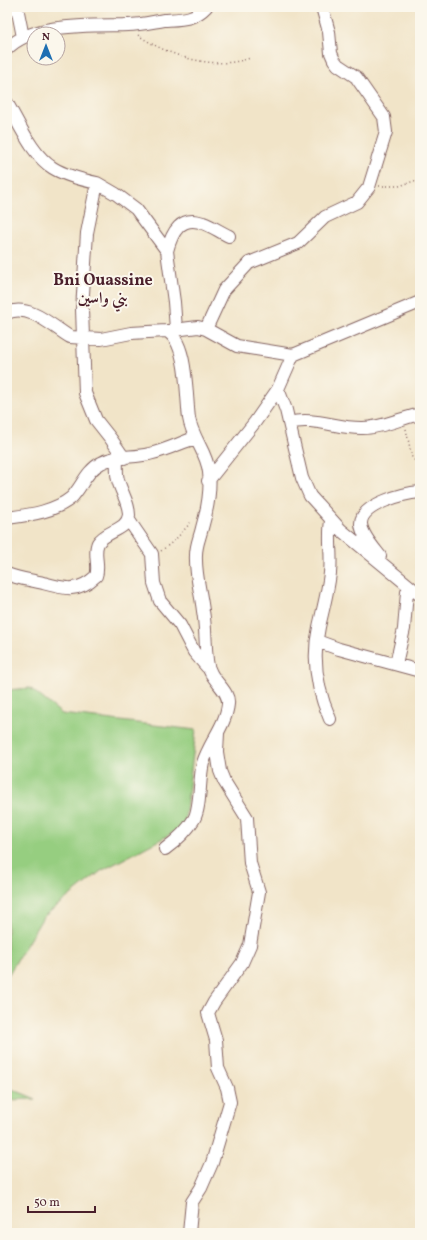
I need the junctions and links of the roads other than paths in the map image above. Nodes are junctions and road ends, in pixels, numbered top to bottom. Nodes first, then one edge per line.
1 (17, 7) edge
2 (206, 7) edge
3 (322, 7) edge
4 (23, 37) junction
5 (8, 45) edge
6 (7, 103) edge
7 (97, 183) junction
8 (229, 236) dead end
9 (166, 251) junction
10 (420, 302) edge
11 (7, 313) edge
12 (206, 329) junction
13 (171, 330) junction
14 (84, 340) junction
15 (293, 355) junction
16 (278, 389) junction
17 (420, 414) edge
18 (290, 423) junction
19 (195, 438) junction
20 (121, 458) junction
21 (208, 481) junction
22 (420, 492) edge
23 (7, 518) edge
24 (128, 519) junction
25 (332, 521) junction
26 (7, 574) edge
27 (394, 574) junction
28 (410, 587) junction
29 (420, 595) edge
30 (317, 641) junction
31 (396, 664) junction
32 (207, 667) junction
33 (420, 671) edge
34 (330, 719) dead end
35 (218, 730) junction
36 (165, 849) dead end
37 (189, 1233) edge

1 - 4 street
2 - 4 street
3 - 12 street
4 - 5 street
6 - 7 street
7 - 9 street
7 - 14 street
8 - 9 street
9 - 13 street
10 - 15 street
11 - 14 street
12 - 13 street
12 - 15 street
13 - 14 street
13 - 19 street
14 - 20 street
15 - 16 street
16 - 18 street
16 - 21 street
17 - 18 street
18 - 25 street
19 - 20 street
19 - 21 street
20 - 23 street
20 - 24 street
21 - 32 street
22 - 27 street
24 - 26 street
24 - 32 street
25 - 27 street
25 - 30 street
27 - 28 street
28 - 29 street
28 - 31 street
30 - 31 street
30 - 34 street
31 - 33 street
32 - 35 street
35 - 36 street
35 - 37 street

